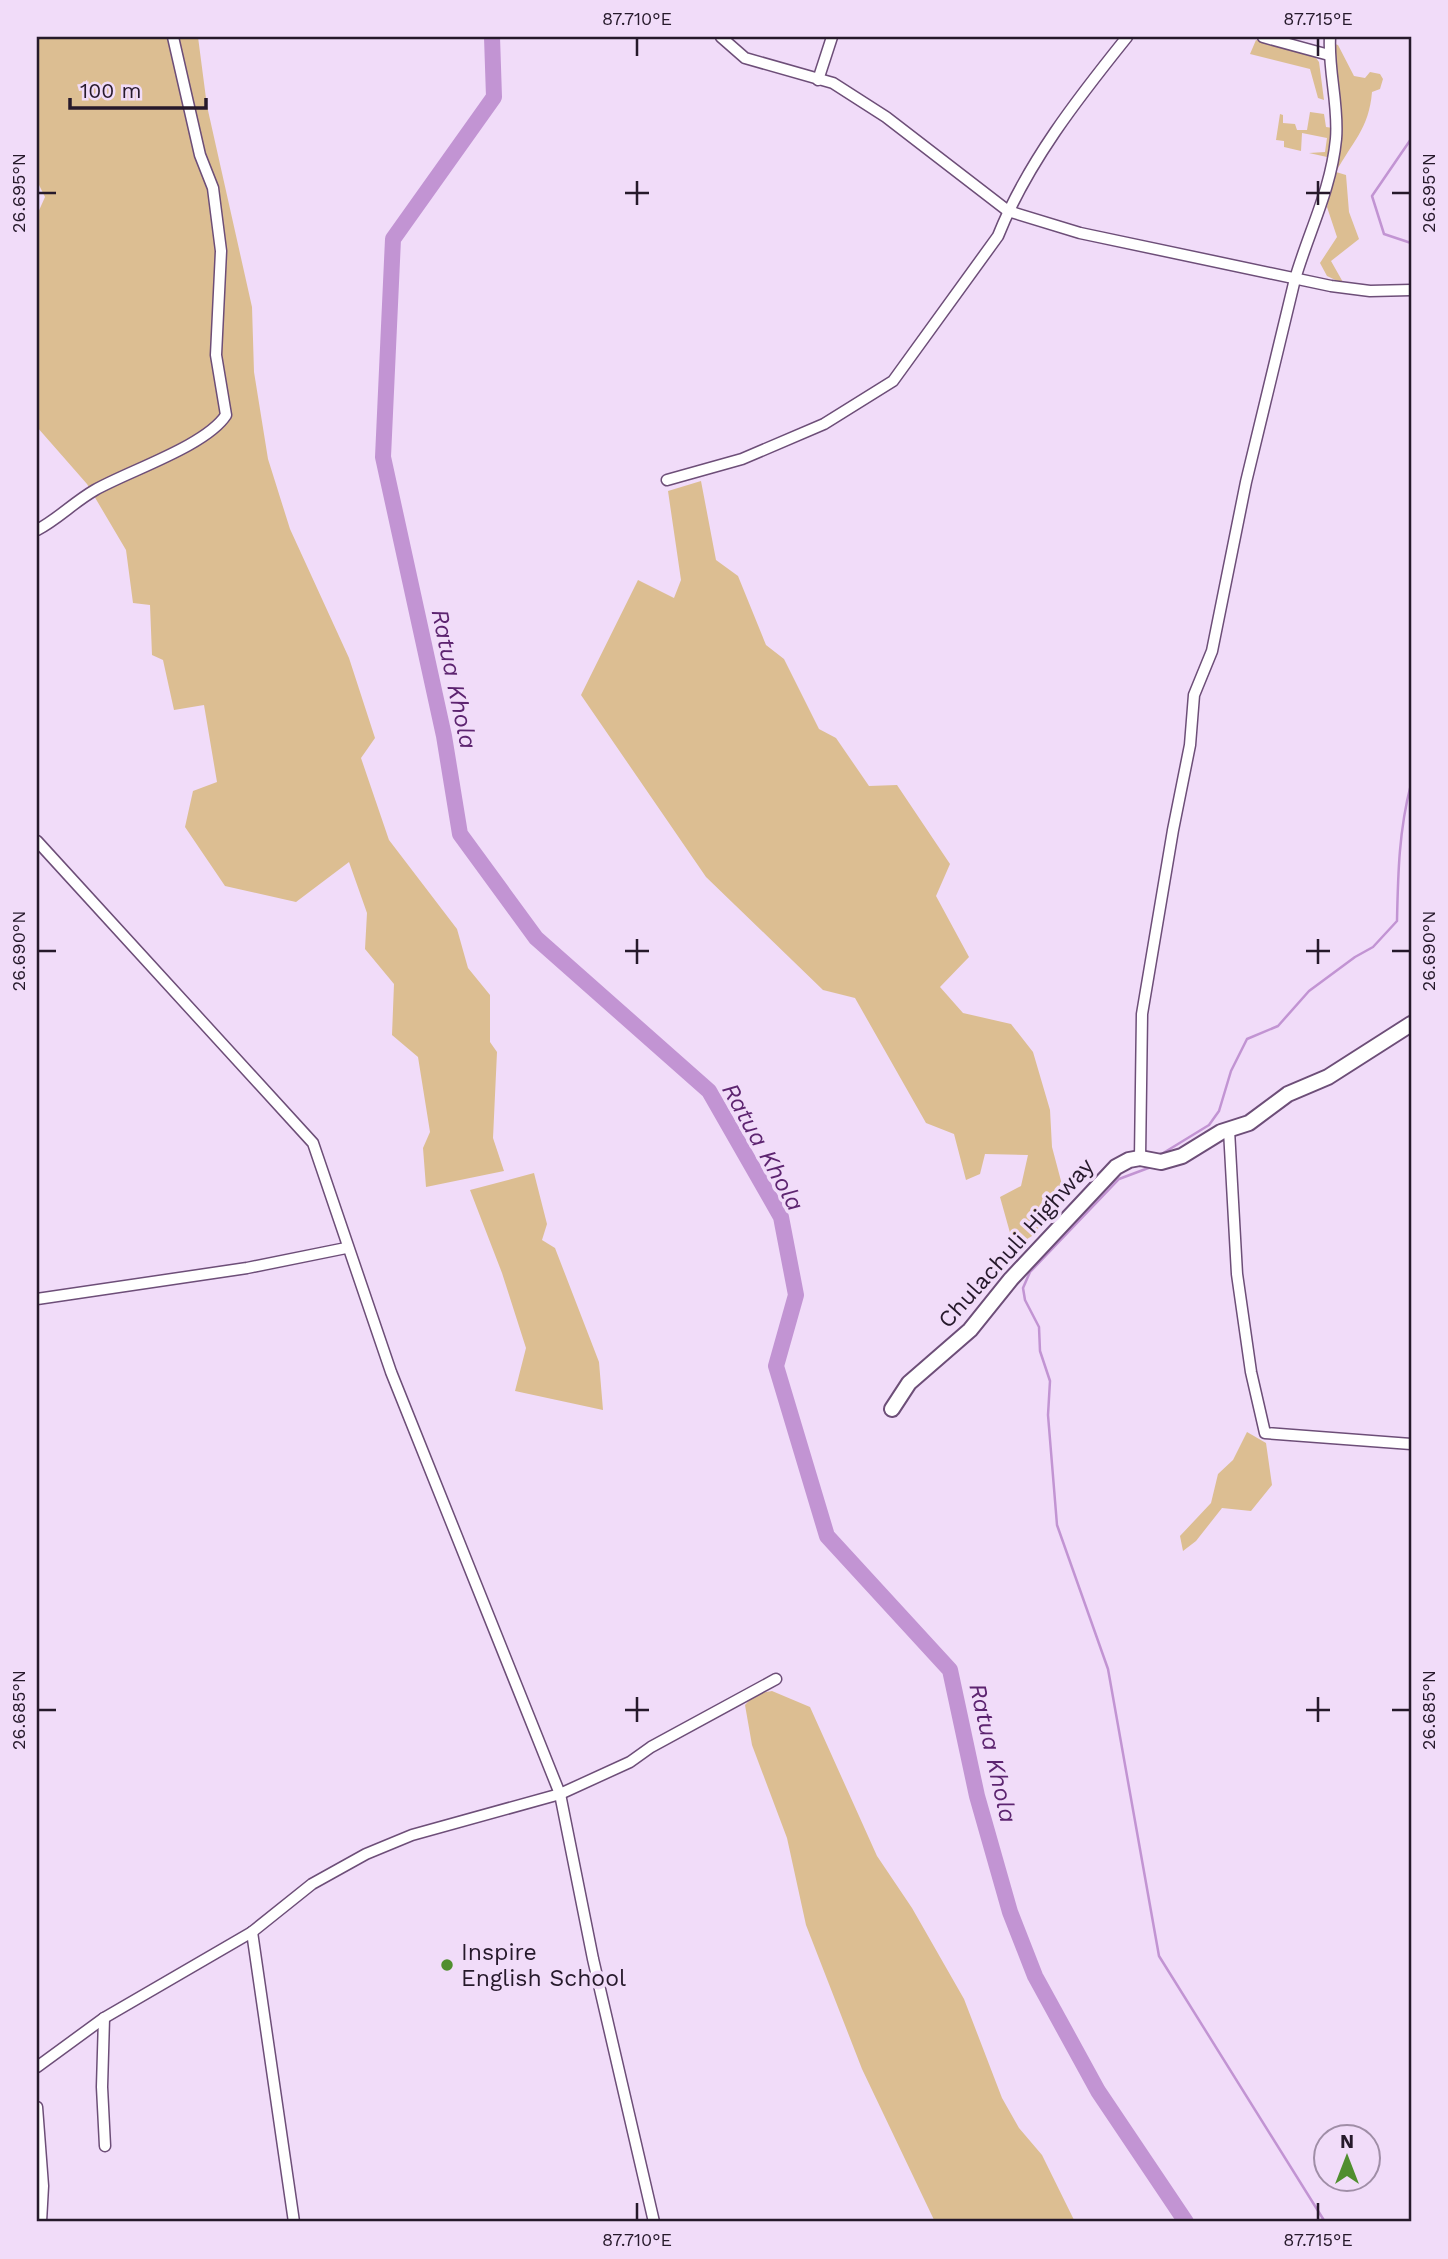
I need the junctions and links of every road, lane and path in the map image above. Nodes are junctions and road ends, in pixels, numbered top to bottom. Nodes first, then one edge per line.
1 (173, 37) edge
2 (721, 37) edge
3 (832, 37) edge
4 (1127, 37) edge
5 (1263, 37) edge
6 (1330, 37) edge
7 (1329, 55) junction
8 (818, 80) junction
9 (1008, 211) junction
10 (1295, 279) junction
11 (1411, 290) edge
12 (667, 480) dead end
13 (37, 530) edge
14 (37, 841) edge
15 (1411, 1024) edge
16 (1229, 1130) junction
17 (1140, 1158) junction
18 (346, 1248) junction
19 (37, 1299) edge
20 (892, 1409) dead end
21 (1411, 1444) edge
22 (776, 1679) dead end
23 (559, 1794) junction
24 (252, 1932) junction
25 (104, 2018) junction
26 (37, 2067) edge
27 (37, 2106) edge
28 (105, 2146) dead end
29 (41, 2222) edge
30 (294, 2222) edge
31 (654, 2222) edge

1 - 13 street
2 - 8 street
3 - 8 street
4 - 9 street
5 - 7 street
6 - 7 street
7 - 10 street
8 - 9 street
9 - 10 street
9 - 12 street
10 - 11 street
10 - 17 street
14 - 18 street
15 - 16 street, Chulachuli Highway
16 - 17 street, Chulachuli Highway
16 - 21 street
17 - 20 street, Chulachuli Highway
18 - 19 street
18 - 23 street
22 - 23 street
23 - 24 street
23 - 31 street
24 - 25 street
24 - 30 street
25 - 26 street
25 - 28 street
27 - 29 street

